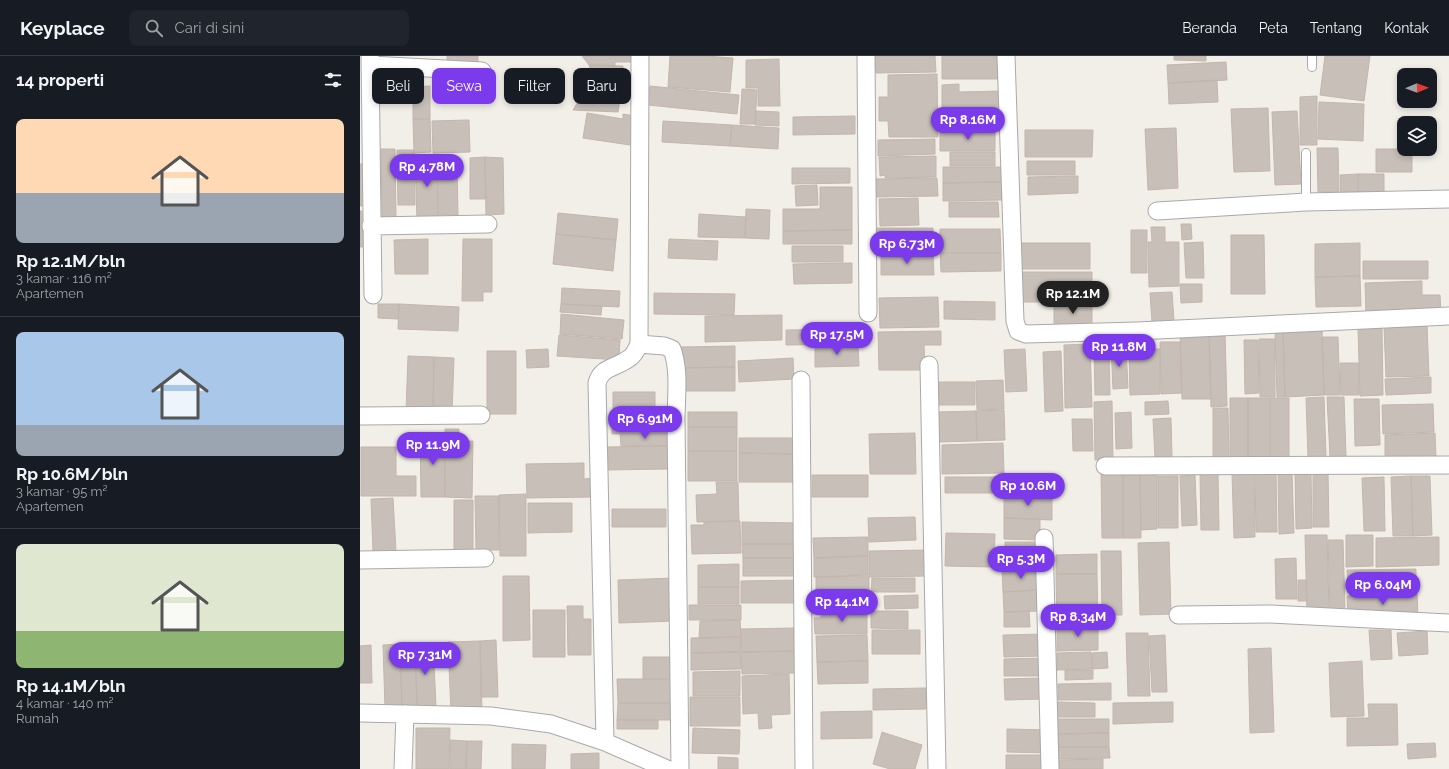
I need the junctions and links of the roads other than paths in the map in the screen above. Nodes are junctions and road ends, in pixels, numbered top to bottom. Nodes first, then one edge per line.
1 (640, 56) edge
2 (866, 56) edge
3 (1006, 56) edge
4 (1312, 56) edge
5 (371, 61) edge
6 (1312, 67) dead end
7 (449, 68) edge
8 (1306, 153) dead end
9 (1449, 199) edge
10 (1306, 202) junction
11 (1156, 211) dead end
12 (488, 224) dead end
13 (371, 226) junction
14 (373, 295) dead end
15 (868, 313) dead end
16 (1449, 316) edge
17 (639, 344) junction
18 (929, 365) dead end
19 (802, 380) dead end
20 (481, 415) dead end
21 (360, 416) edge
22 (1449, 465) edge
23 (1104, 466) dead end
24 (1044, 538) dead end
25 (485, 558) dead end
26 (360, 560) edge
27 (1178, 615) dead end
28 (1449, 623) edge
29 (360, 713) edge
30 (405, 714) junction
31 (605, 742) junction
32 (403, 769) edge
33 (667, 769) edge
34 (680, 769) edge
35 (804, 769) edge
36 (937, 769) edge
37 (1050, 769) edge

1 - 17 street
2 - 15 street
3 - 16 street
4 - 6 lane
5 - 7 street
5 - 13 street
8 - 10 lane
9 - 10 street
10 - 11 street
12 - 13 street
13 - 14 street
17 - 31 street
17 - 34 street
18 - 36 street
19 - 35 street
20 - 21 street
22 - 23 street
24 - 37 street
25 - 26 street
27 - 28 street
29 - 30 street
30 - 31 street
30 - 32 street
31 - 33 street

